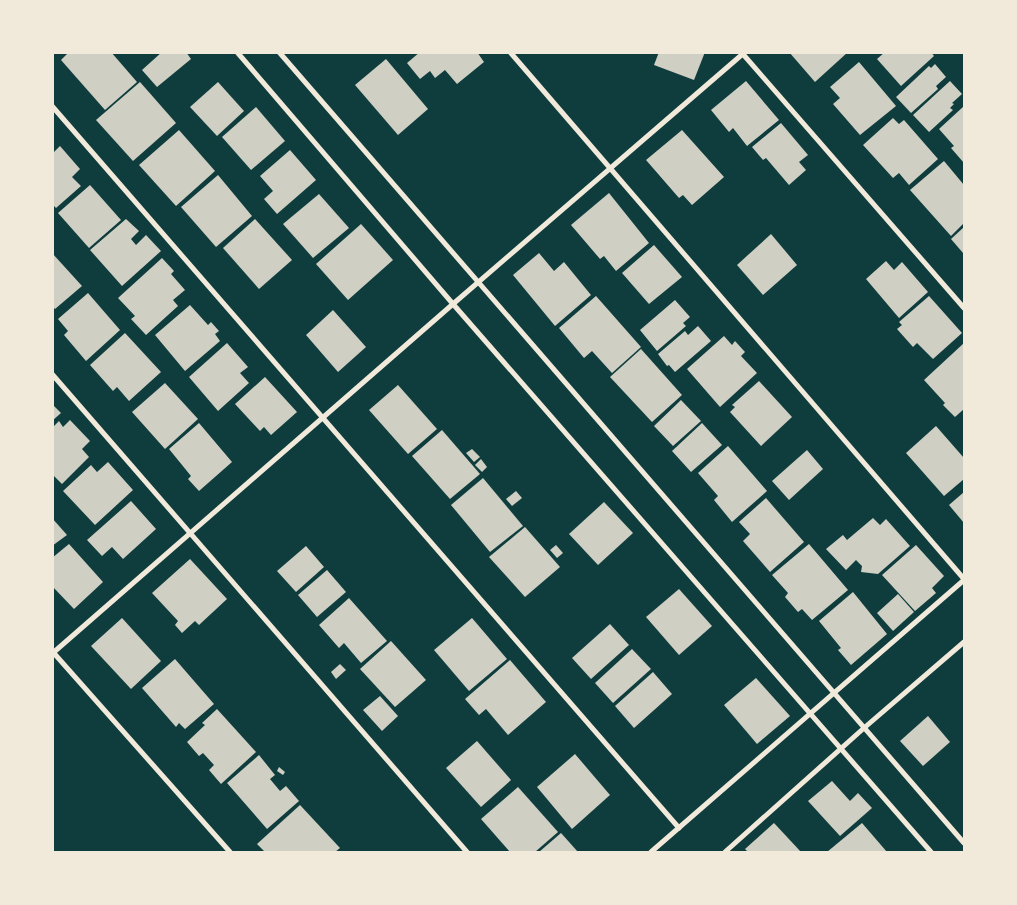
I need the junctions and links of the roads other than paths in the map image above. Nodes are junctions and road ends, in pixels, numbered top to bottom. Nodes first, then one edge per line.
1 (237, 52) edge
2 (279, 52) edge
3 (510, 52) edge
4 (743, 53) edge
5 (52, 106) edge
6 (611, 169) junction
7 (478, 283) junction
8 (453, 304) junction
9 (964, 308) edge
10 (52, 374) edge
11 (322, 417) junction
12 (190, 533) junction
13 (964, 580) edge
14 (964, 642) edge
15 (53, 652) edge
16 (835, 694) junction
17 (811, 714) junction
18 (864, 728) junction
19 (840, 749) junction
20 (679, 828) junction
21 (964, 843) edge
22 (230, 852) edge
23 (466, 852) edge
24 (650, 852) edge
25 (724, 852) edge
26 (931, 852) edge

1 - 8 street
2 - 7 street
3 - 6 street
4 - 6 street
4 - 9 street
5 - 11 street
6 - 7 street
6 - 13 street
7 - 8 street
7 - 16 street
8 - 11 street
8 - 17 street
10 - 12 street
11 - 12 street
11 - 20 street
12 - 15 street
12 - 23 street
13 - 16 street
14 - 18 street
15 - 22 street
16 - 17 street
16 - 18 street
17 - 19 street
17 - 20 street
18 - 19 street
18 - 21 street
19 - 25 street
19 - 26 street
20 - 24 street

